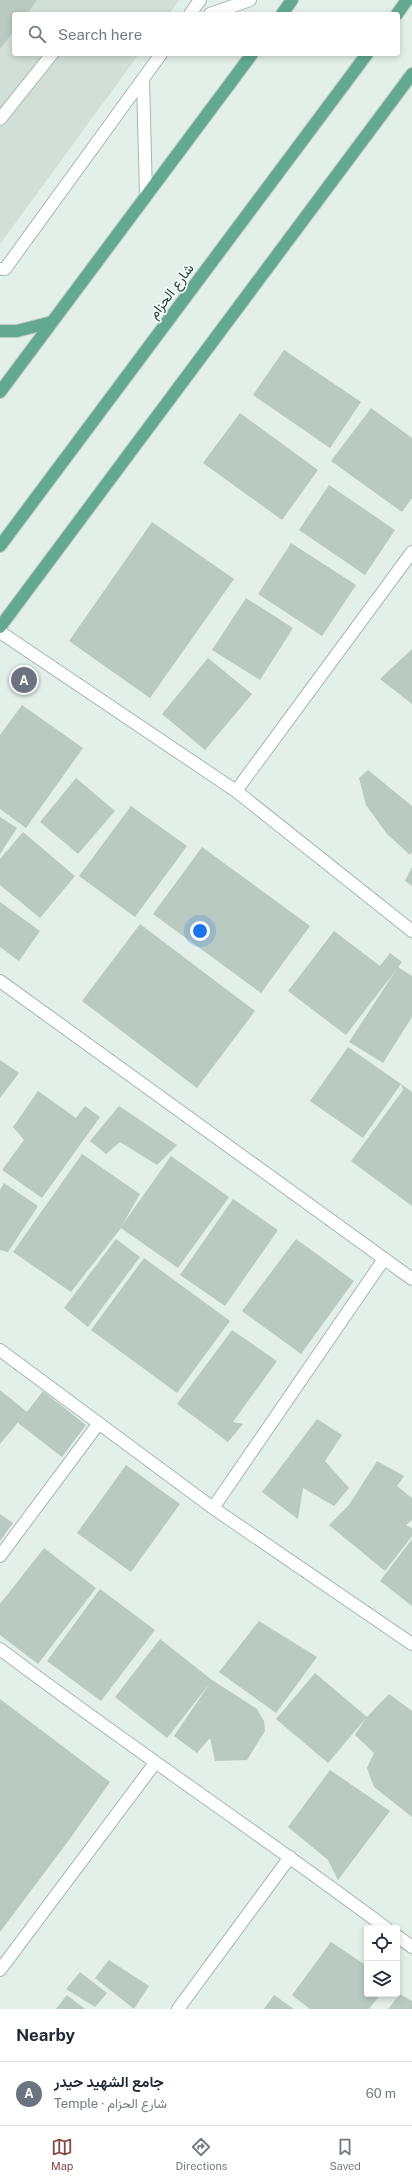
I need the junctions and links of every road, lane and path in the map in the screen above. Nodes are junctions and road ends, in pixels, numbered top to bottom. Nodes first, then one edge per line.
1 (200, 0) edge
2 (250, 0) edge
3 (292, 0) edge
4 (407, 0) edge
5 (191, 12) edge
6 (216, 12) edge
7 (283, 12) edge
8 (398, 12) edge
9 (50, 56) edge
10 (157, 56) edge
11 (250, 56) edge
12 (366, 56) edge
13 (412, 74) edge
14 (142, 80) junction
15 (0, 119) edge
16 (146, 195) junction
17 (0, 269) edge
18 (52, 322) junction
19 (0, 331) edge
20 (0, 392) edge
21 (0, 546) edge
22 (412, 552) edge
23 (0, 627) edge
24 (0, 632) edge
25 (236, 791) junction
26 (412, 931) edge
27 (0, 981) edge
28 (384, 1259) junction
29 (412, 1279) edge
30 (0, 1350) edge
31 (99, 1423) junction
32 (213, 1508) junction
33 (0, 1556) edge
34 (412, 1644) edge
35 (0, 1649) edge
36 (155, 1763) junction
37 (290, 1856) junction
38 (382, 1925) edge
39 (400, 1938) edge
40 (412, 1947) edge
41 (0, 1970) edge
42 (178, 2009) edge

1 - 5 street
2 - 6 street
3 - 7 main road
4 - 8 main road
9 - 15 street
10 - 14 street
11 - 16 main road
12 - 21 main road, شارع الحزام
13 - 23 main road
14 - 16 street
14 - 17 street
16 - 18 main road
18 - 19 main road
18 - 20 main road
22 - 25 street
24 - 25 street
25 - 26 street
27 - 28 street
28 - 29 street
28 - 32 street
30 - 31 street
31 - 32 street
31 - 33 street
32 - 34 street
35 - 36 street
36 - 37 street
36 - 41 street
37 - 38 street
37 - 42 street
39 - 40 street

